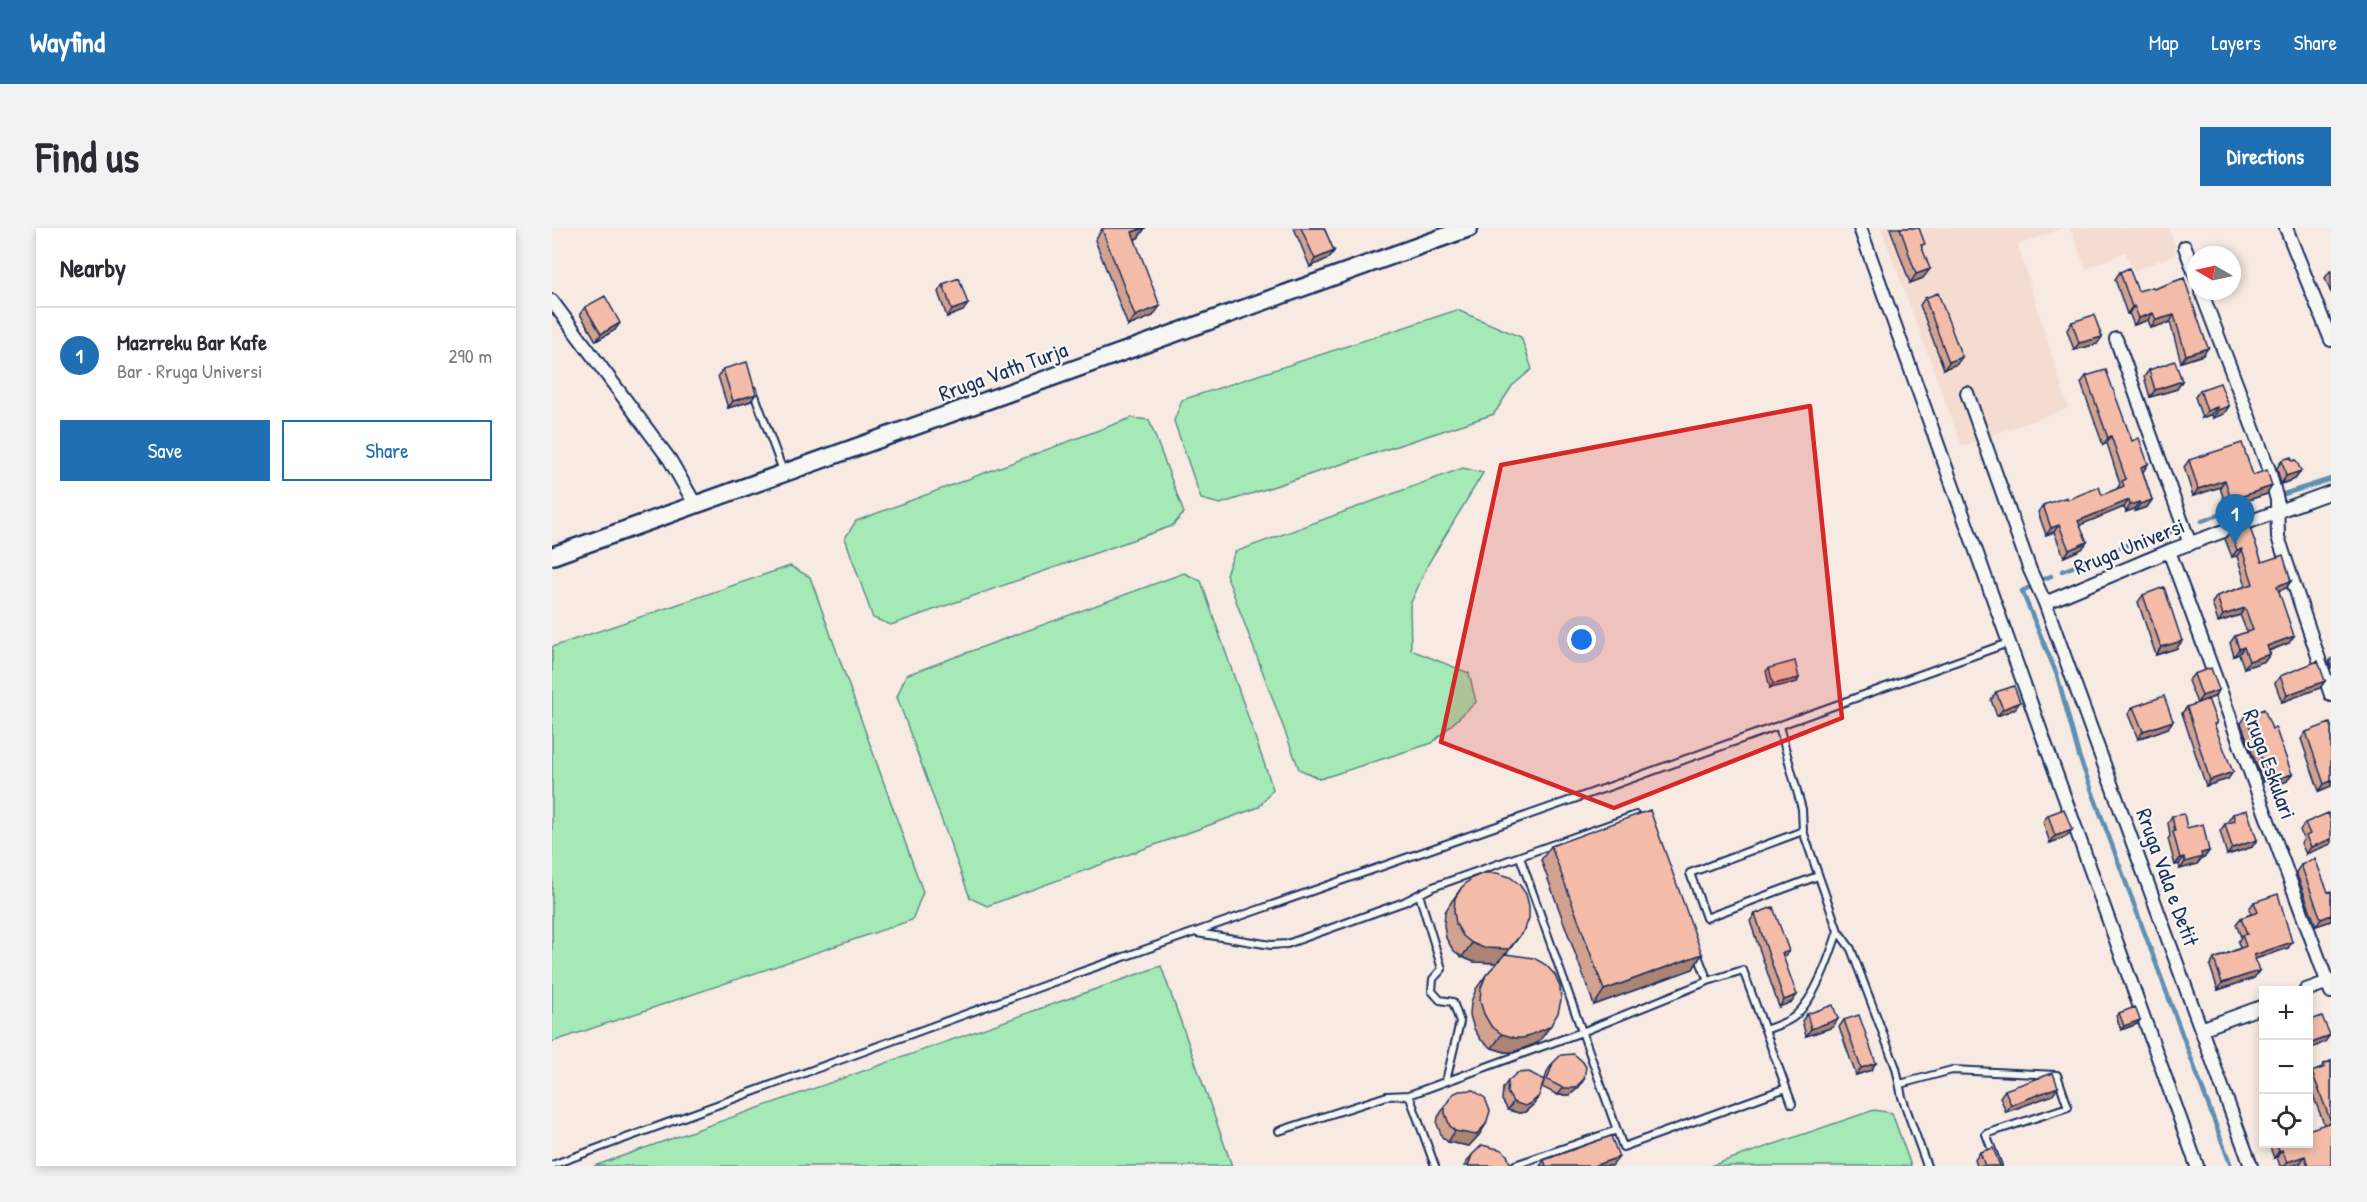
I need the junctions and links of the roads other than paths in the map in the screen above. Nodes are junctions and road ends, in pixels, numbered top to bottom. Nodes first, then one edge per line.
1 (1469, 228) edge
2 (1860, 228) edge
3 (2286, 228) edge
4 (2185, 247) dead end
5 (2187, 252) edge
6 (2204, 300) edge
7 (552, 301) edge
8 (2116, 339) dead end
9 (2331, 340) edge
10 (750, 384) edge
11 (1967, 393) dead end
12 (783, 473) junction
13 (2331, 492) edge
14 (696, 506) junction
15 (2277, 513) junction
16 (2190, 544) junction
17 (2169, 551) junction
18 (552, 556) edge
19 (2045, 603) junction
20 (2008, 643) junction
21 (2331, 695) edge
22 (1779, 726) junction
23 (1645, 812) edge
24 (1803, 831) junction
25 (1520, 857) junction
26 (1818, 876) junction
27 (1419, 894) junction
28 (1838, 932) junction
29 (1193, 933) junction
30 (1696, 950) edge
31 (1708, 981) junction
32 (2330, 985) edge
33 (2313, 989) edge
34 (2259, 1008) edge
35 (2201, 1029) junction
36 (1765, 1030) junction
37 (1582, 1032) junction
38 (1446, 1081) junction
39 (1900, 1084) junction
40 (1786, 1088) junction
41 (1409, 1095) junction
42 (1792, 1104) dead end
43 (1617, 1130) junction
44 (1279, 1131) dead end
45 (552, 1164) edge
46 (1515, 1165) edge
47 (1435, 1166) edge
48 (1927, 1166) edge
49 (1998, 1166) edge
50 (2197, 1166) edge
51 (2250, 1166) edge

1 - 12 street, Rruga Vath Turja
2 - 20 street
3 - 9 street
4 - 5 street
6 - 15 street
7 - 14 street
8 - 16 street
10 - 12 lane
11 - 19 street
12 - 14 street, Rruga Vath Turja
13 - 15 street, Rruga Universi
14 - 18 street, Rruga Vath Turja
15 - 16 street, Rruga Universi
15 - 21 street
16 - 17 street, Rruga Universi
17 - 19 street, Rruga Universi
17 - 32 street, Rruga Eskulari
19 - 35 street, Rruga Vala e Detit
20 - 22 lane
20 - 50 street
22 - 24 lane
22 - 29 lane
23 - 25 lane
24 - 26 lane
24 - 26 lane
25 - 27 lane
25 - 37 lane
26 - 28 lane
27 - 29 lane
27 - 38 lane
28 - 36 lane
28 - 39 lane
29 - 45 lane
30 - 31 lane
31 - 36 lane
31 - 37 lane
32 - 33 street
34 - 35 street
35 - 51 street, Rruga Vala e Detit
36 - 40 lane
37 - 38 lane
37 - 43 lane
38 - 41 lane
39 - 48 lane
39 - 49 lane
40 - 42 lane
40 - 43 lane
41 - 44 lane
41 - 47 lane
43 - 46 lane

